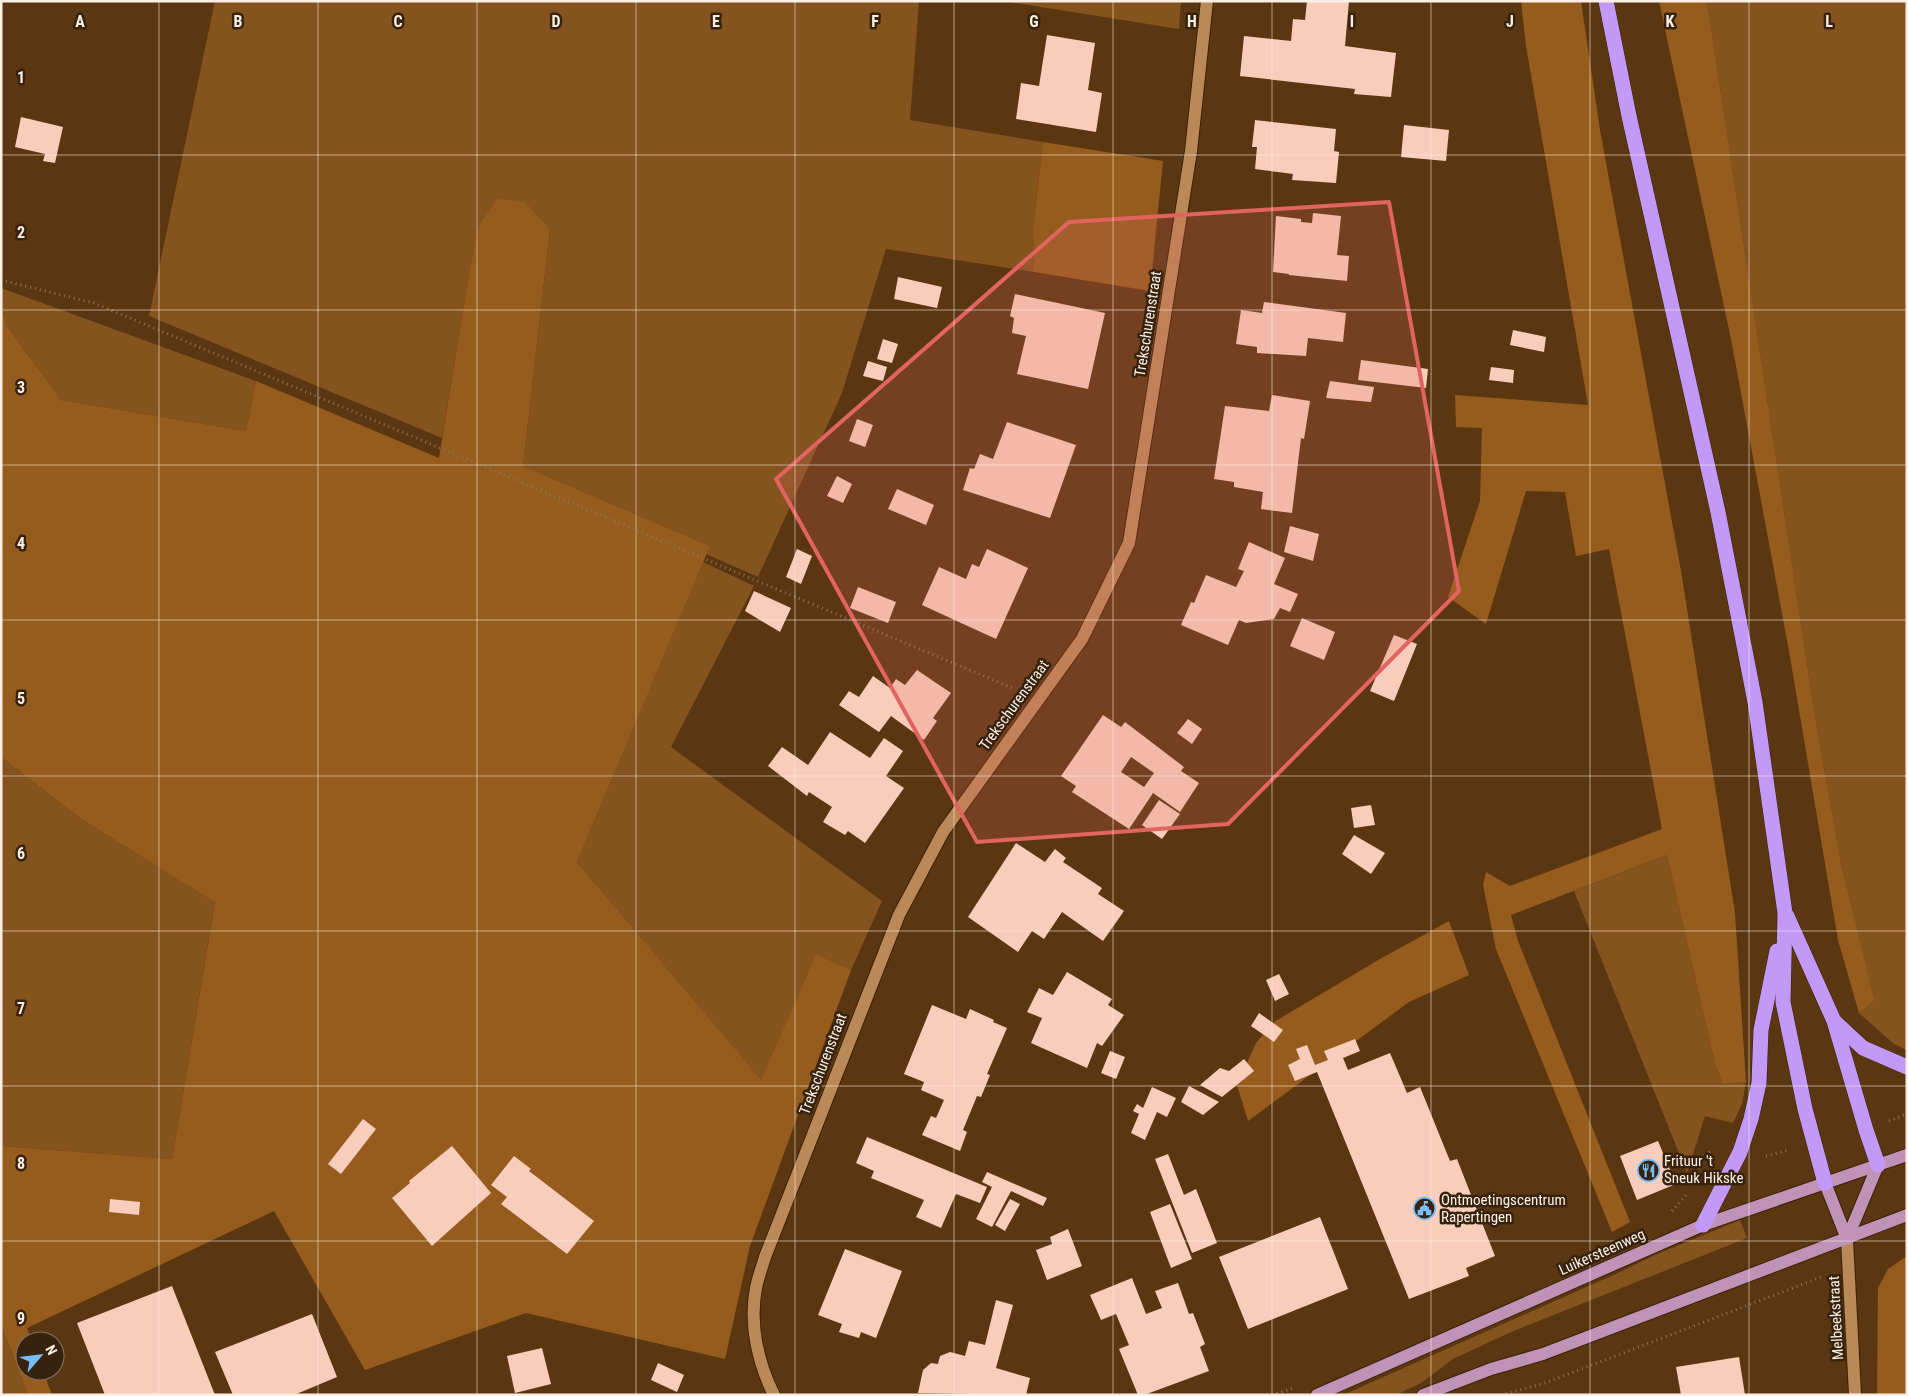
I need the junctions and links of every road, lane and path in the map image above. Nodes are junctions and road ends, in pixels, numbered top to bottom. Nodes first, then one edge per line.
1 (1206, 1) edge
2 (1606, 1) edge
3 (1, 280) edge
4 (1037, 699) junction
5 (1785, 913) junction
6 (1834, 1021) junction
7 (1907, 1068) edge
8 (1907, 1155) edge
9 (1878, 1165) junction
10 (1825, 1183) junction
11 (1907, 1216) edge
12 (1703, 1225) junction
13 (1847, 1239) junction
14 (1849, 1266) junction
15 (774, 1395) edge
16 (1317, 1395) edge
17 (1423, 1395) edge
18 (1501, 1395) edge
19 (1856, 1395) edge

1 - 4 street, Trekschurenstraat
2 - 5 highway
3 - 4 path
4 - 15 street, Trekschurenstraat
5 - 6 highway
5 - 10 highway
5 - 12 highway
6 - 7 highway
6 - 9 highway
8 - 9 main road, Luikersteenweg
9 - 10 main road, Luikersteenweg
9 - 13 main road
10 - 12 main road, Luikersteenweg
10 - 13 main road
11 - 13 main road
12 - 16 main road, Luikersteenweg
13 - 14 street, Melbeekstraat
13 - 17 main road
14 - 18 path
14 - 19 street, Melbeekstraat

